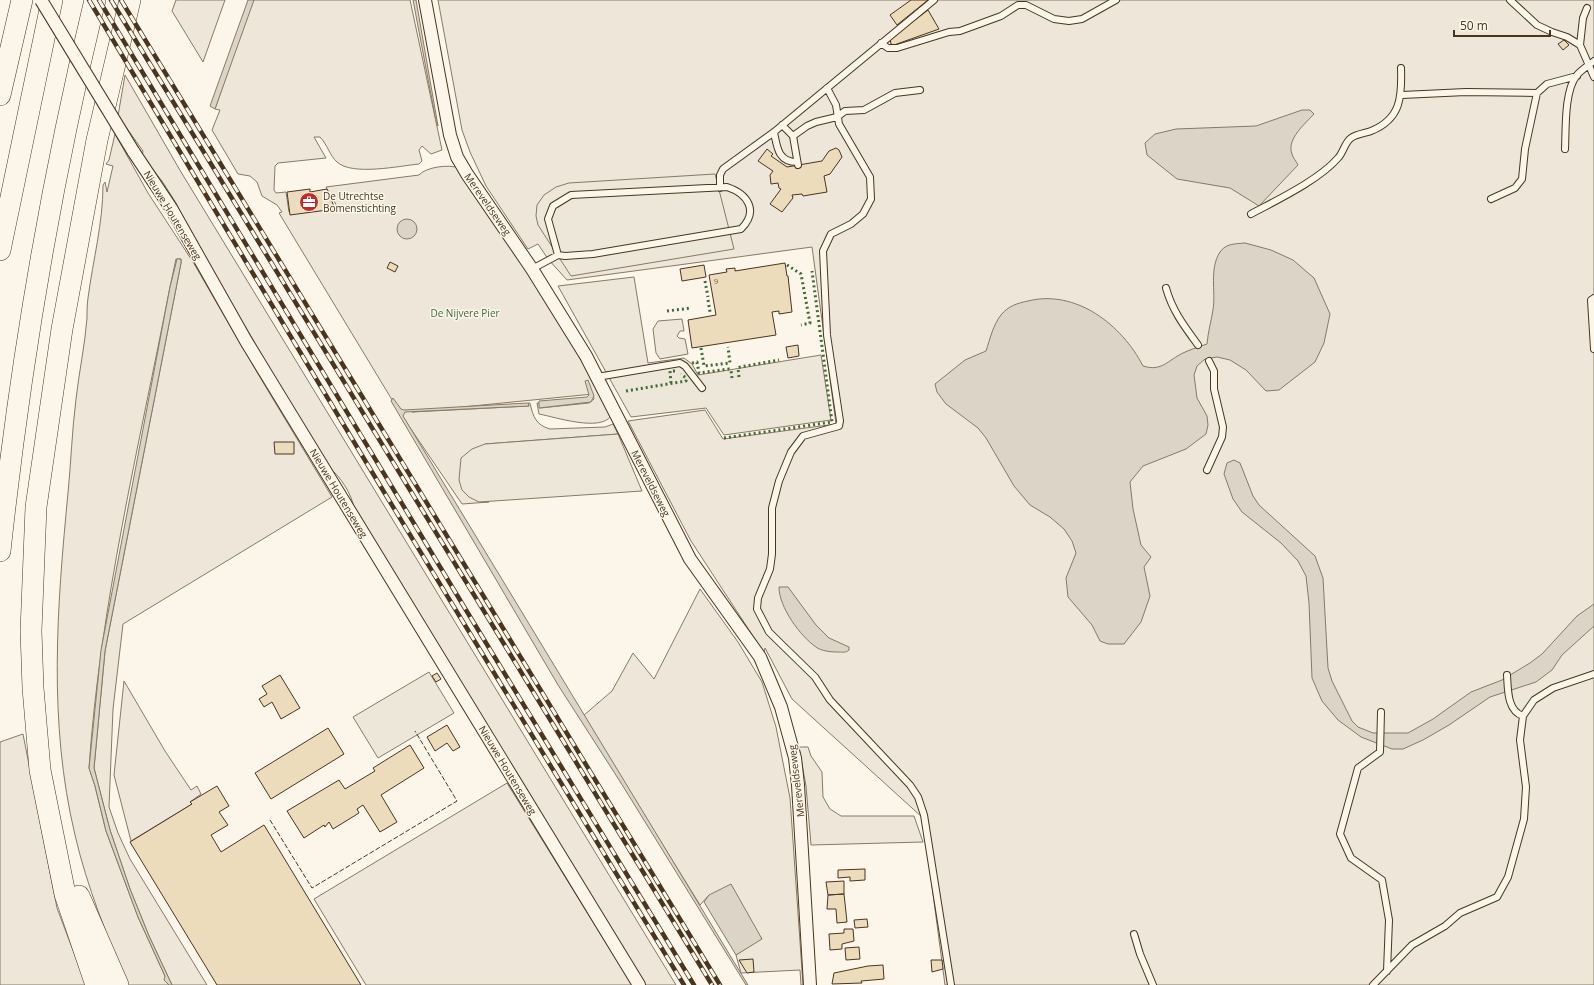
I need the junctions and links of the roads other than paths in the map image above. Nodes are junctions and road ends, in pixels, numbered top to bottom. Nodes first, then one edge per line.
1 (22, 0) edge
2 (42, 0) edge
3 (52, 0) edge
4 (95, 0) edge
5 (130, 0) edge
6 (425, 0) edge
7 (934, 0) edge
8 (1116, 0) edge
9 (1510, 0) edge
10 (1017, 3) edge
11 (1586, 8) dead end
12 (881, 42) junction
13 (1580, 45) junction
14 (1594, 61) edge
15 (1588, 65) junction
16 (1401, 68) dead end
17 (1576, 76) junction
18 (1594, 77) edge
19 (826, 88) junction
20 (920, 90) dead end
21 (1536, 93) junction
22 (0, 95) edge
23 (1402, 95) junction
24 (837, 117) junction
25 (782, 125) junction
26 (774, 132) junction
27 (793, 136) junction
28 (1565, 149) dead end
29 (720, 188) junction
30 (1491, 199) dead end
31 (1251, 214) dead end
32 (0, 250) edge
33 (558, 254) junction
34 (532, 269) junction
35 (1166, 288) dead end
36 (1594, 298) edge
37 (1198, 345) dead end
38 (1594, 349) edge
39 (1209, 361) dead end
40 (597, 377) junction
41 (702, 388) dead end
42 (1207, 470) dead end
43 (0, 551) edge
44 (1594, 674) edge
45 (1507, 675) dead end
46 (1381, 712) dead end
47 (1523, 716) junction
48 (52, 834) junction
49 (1134, 934) dead end
50 (1387, 971) junction
51 (96, 985) edge
52 (118, 985) edge
53 (639, 985) edge
54 (810, 985) edge
55 (950, 985) edge
56 (1153, 985) edge
57 (1373, 985) edge

1 - 22 highway
2 - 53 street, Nieuwe Houtenseweg, bridge
3 - 32 highway
4 - 43 highway
5 - 48 highway
6 - 34 street, Mereveldseweg
7 - 12 lane
8 - 10 lane
9 - 13 lane
10 - 12 lane
11 - 13 lane
12 - 19 lane
13 - 15 lane
14 - 15 lane
15 - 17 lane
15 - 18 lane
16 - 23 lane
17 - 21 lane
17 - 28 lane
19 - 24 lane
19 - 25 lane
20 - 24 lane
21 - 23 lane
21 - 30 lane
23 - 31 lane
24 - 27 lane
24 - 55 lane
25 - 26 lane
25 - 27 lane
26 - 27 lane
26 - 29 lane
29 - 33 lane
29 - 33 lane
33 - 34 lane
34 - 40 street, Mereveldseweg
35 - 37 lane
36 - 38 lane
39 - 42 lane
40 - 41 lane
40 - 54 street, Mereveldseweg
44 - 47 lane
45 - 47 lane
46 - 50 lane
47 - 50 lane
48 - 51 highway
48 - 52 highway
49 - 56 lane
50 - 57 lane

